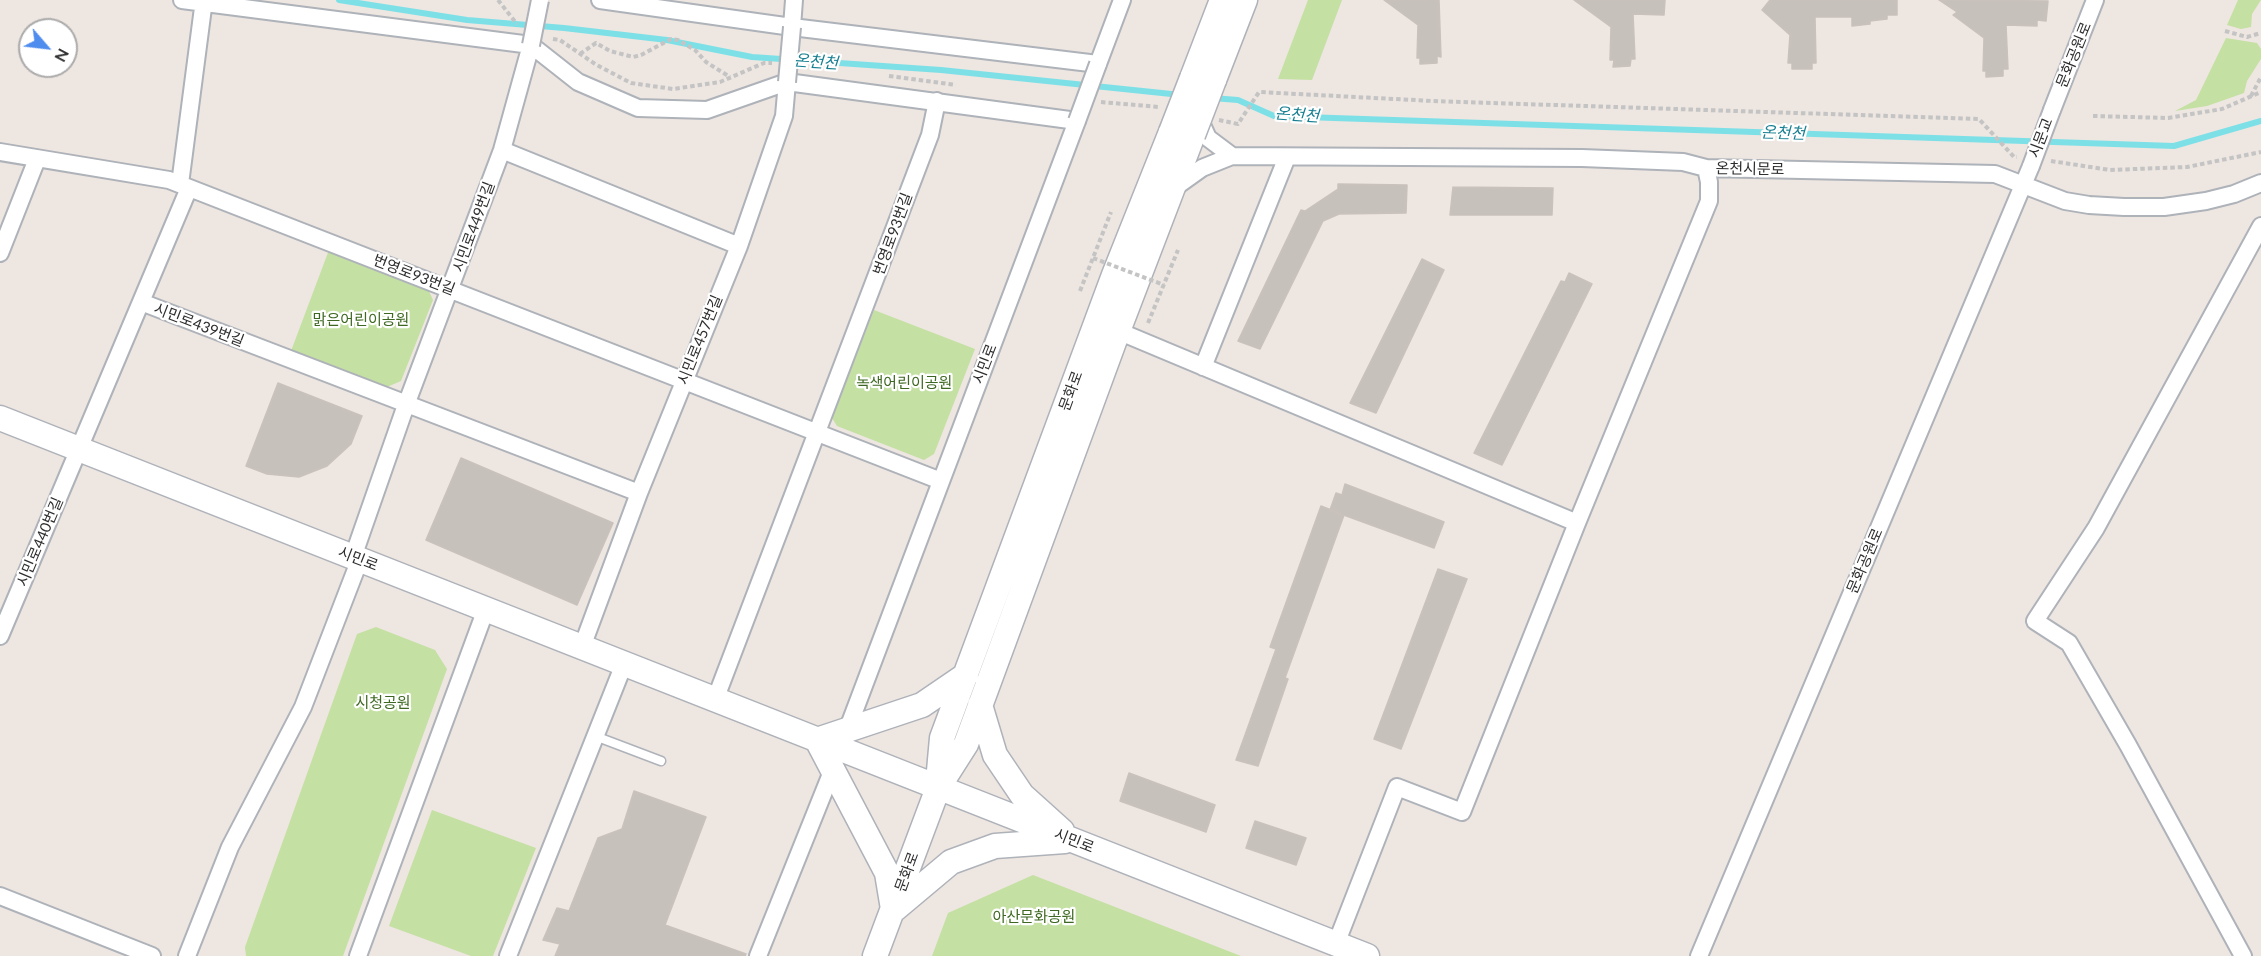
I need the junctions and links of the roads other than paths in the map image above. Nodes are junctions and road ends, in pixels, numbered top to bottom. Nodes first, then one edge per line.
1 (182, 0) edge
2 (540, 0) edge
3 (600, 0) edge
4 (794, 0) edge
5 (1122, 0) edge
6 (1222, 0) edge
7 (1245, 0) edge
8 (2095, 0) edge
9 (204, 1) edge
10 (792, 27) junction
11 (527, 38) junction
12 (1098, 64) junction
13 (1203, 79) junction
14 (787, 82) junction
15 (937, 101) junction
16 (2052, 110) joint
17 (1077, 121) junction
18 (1193, 131) junction
19 (502, 150) junction
20 (0, 152) edge
21 (1232, 156) junction
22 (1287, 157) junction
23 (37, 159) junction
24 (2031, 166) joint
25 (1706, 168) junction
26 (2261, 183) edge
27 (2023, 185) junction
28 (185, 186) junction
29 (1173, 189) junction
30 (2261, 226) edge
31 (739, 246) junction
32 (0, 253) edge
33 (451, 290) junction
34 (141, 302) junction
35 (1118, 331) junction
36 (1203, 366) junction
37 (683, 380) junction
38 (406, 405) junction
39 (0, 418) edge
40 (818, 433) junction
41 (79, 449) junction
42 (941, 481) junction
43 (639, 493) junction
44 (1577, 523) junction
45 (356, 558) junction
46 (486, 609) junction
47 (0, 636) edge
48 (582, 647) junction
49 (624, 664) junction
50 (966, 675) junction
51 (715, 700) junction
52 (980, 705) junction
53 (848, 728) junction
54 (595, 736) junction
55 (816, 740) junction
56 (661, 761) dead end
57 (833, 769) junction
58 (938, 788) junction
59 (1073, 841) junction
60 (0, 896) edge
61 (893, 910) junction
62 (1336, 944) junction
63 (152, 956) edge
64 (187, 956) edge
65 (358, 956) edge
66 (508, 956) edge
67 (758, 956) edge
68 (875, 956) edge
69 (1367, 956) edge
70 (1699, 956) edge
71 (2243, 956) edge

1 - 9 street
2 - 11 street, 시민로449번길, bridge
3 - 10 street
4 - 10 street, 시민로457번길
5 - 12 street, 시민로
6 - 13 main road
7 - 13 main road
8 - 16 street, 문화공원로
9 - 11 street
9 - 28 street
10 - 12 street
10 - 14 street, 시민로457번길, bridge
11 - 14 street
11 - 19 street, 시민로449번길
12 - 17 street, 시민로, bridge
13 - 18 main road, bridge
14 - 15 street
14 - 31 street, 시민로457번길
15 - 17 street
15 - 40 street, 번영로93번길
16 - 24 street, 시문교, bridge
17 - 42 street, 시민로
18 - 21 street
18 - 29 main road, 문화로
18 - 50 main road, 문화로
19 - 31 street
19 - 33 street, 시민로449번길
20 - 23 street, 번영로93번길
21 - 22 street, 온천시문로
21 - 29 street
22 - 25 street, 온천시문로
22 - 36 street
23 - 28 street, 번영로93번길
23 - 32 street
24 - 27 street, 문화공원로
25 - 27 street, 온천시문로
25 - 44 street
26 - 27 street, 온천시문로
27 - 70 street, 문화공원로
28 - 33 street, 번영로93번길
28 - 34 street
29 - 35 main road, 문화로
30 - 71 street
31 - 37 street, 시민로457번길
33 - 37 street, 번영로93번길
33 - 38 street, 시민로449번길
34 - 38 street, 시민로439번길
34 - 41 street, 시민로439번길
35 - 36 street
35 - 52 main road, 문화로
36 - 44 street
37 - 40 street, 번영로93번길
37 - 43 street, 시민로457번길
38 - 43 street
38 - 45 street, 시민로449번길
39 - 41 main road, 시민로
40 - 42 street, 번영로93번길
40 - 51 street
41 - 45 main road, 시민로
41 - 47 street, 시민로440번길
42 - 53 street, 시민로
43 - 48 street, 시민로457번길
44 - 62 street
45 - 46 main road, 시민로
45 - 64 street, 시민로449번길
46 - 48 main road, 시민로
46 - 65 street
48 - 49 main road, 시민로
49 - 51 main road, 시민로
49 - 54 street
50 - 53 main road
50 - 58 main road, 문화로
51 - 55 main road, 시민로
52 - 58 main road, 문화로
52 - 59 main road
53 - 55 main road
54 - 56 lane
54 - 66 street
55 - 57 main road
55 - 58 main road, 시민로
57 - 61 main road
57 - 67 street
58 - 59 main road, 시민로
58 - 61 main road, 문화로
59 - 61 main road
59 - 62 main road, 시민로
60 - 63 street
61 - 68 main road, 문화로
62 - 69 main road, 시민로

